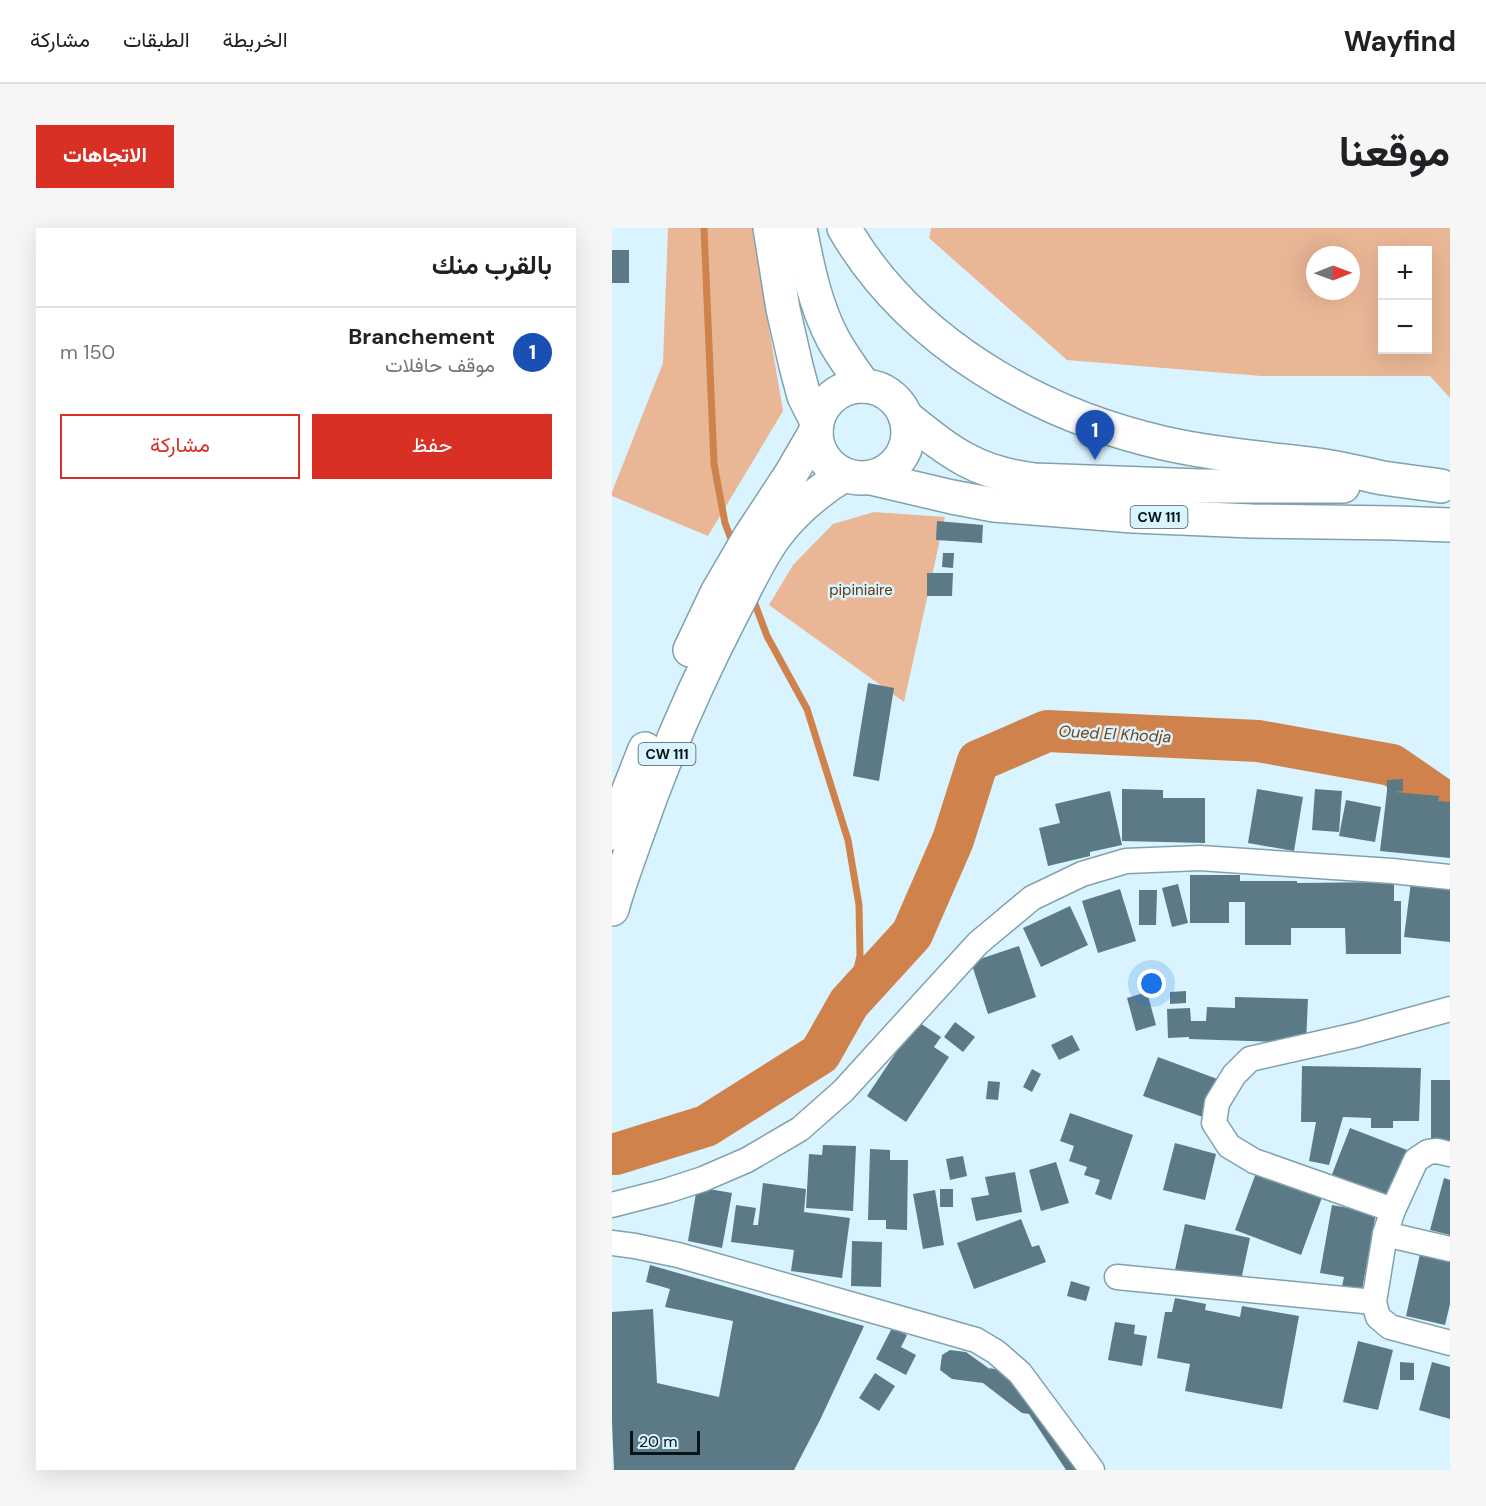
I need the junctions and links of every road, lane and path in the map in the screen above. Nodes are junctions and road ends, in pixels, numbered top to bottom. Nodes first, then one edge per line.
1 (770, 228) edge
2 (800, 228) edge
3 (844, 228) edge
4 (864, 386) junction
5 (905, 416) junction
6 (816, 427) junction
7 (858, 476) junction
8 (1446, 486) edge
9 (1450, 525) edge
10 (757, 544) junction
11 (727, 599) junction
12 (612, 833) edge
13 (1450, 877) edge
14 (612, 909) edge
15 (1450, 1009) edge
16 (1450, 1154) edge
17 (612, 1205) edge
18 (1393, 1210) junction
19 (1385, 1234) junction
20 (612, 1243) edge
21 (1450, 1250) edge
22 (1117, 1277) dead end
23 (1374, 1302) junction
24 (1450, 1343) edge
25 (1092, 1470) edge

1 - 6 highway
2 - 4 highway
3 - 8 highway
4 - 5 highway
4 - 6 highway
5 - 7 highway
5 - 8 highway, CW 111
6 - 7 highway
6 - 10 highway, CW 111
7 - 9 highway, CW 111
7 - 10 highway
10 - 11 highway, CW 111
11 - 12 highway, CW 111
11 - 14 highway, CW 111
13 - 17 street
15 - 18 street
16 - 18 street
18 - 19 street
19 - 21 street
19 - 23 street
20 - 25 street
22 - 23 street
23 - 24 street

